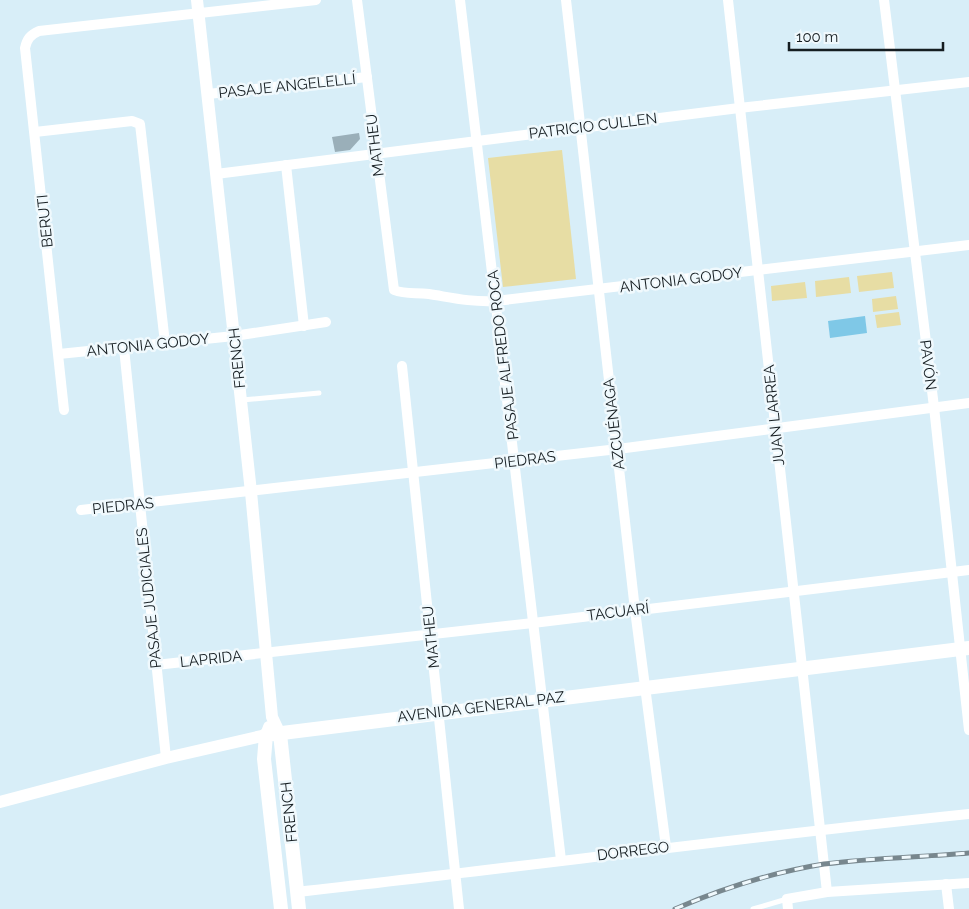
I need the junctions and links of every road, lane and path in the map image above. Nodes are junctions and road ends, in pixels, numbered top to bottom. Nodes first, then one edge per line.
1 (197, 0) edge
2 (316, 0) edge
3 (357, 0) edge
4 (460, 0) edge
5 (566, 0) edge
6 (728, 0) edge
7 (884, 0) edge
8 (198, 14) junction
9 (367, 77) junction
10 (969, 82) edge
11 (895, 89) junction
12 (208, 94) junction
13 (739, 108) junction
14 (581, 128) junction
15 (35, 132) junction
16 (477, 141) junction
17 (376, 154) junction
18 (286, 165) junction
19 (216, 174) junction
20 (969, 245) edge
21 (914, 253) junction
22 (758, 271) junction
23 (394, 290) joint
24 (599, 290) junction
25 (496, 301) junction
26 (326, 322) dead end
27 (304, 326) junction
28 (234, 336) junction
29 (165, 343) junction
30 (124, 348) junction
31 (59, 354) junction
32 (402, 366) dead end
33 (320, 393) dead end
34 (241, 400) junction
35 (969, 403) edge
36 (934, 407) junction
37 (64, 410) dead end
38 (776, 429) junction
39 (618, 449) junction
40 (515, 462) junction
41 (413, 473) junction
42 (251, 492) junction
43 (139, 504) junction
44 (81, 510) dead end
45 (969, 570) edge
46 (950, 572) junction
47 (792, 590) junction
48 (635, 610) junction
49 (533, 623) junction
50 (431, 634) junction
51 (964, 649) edge
52 (266, 653) junction
53 (156, 665) junction
54 (800, 668) junction
55 (646, 688) junction
56 (541, 699) junction
57 (438, 712) junction
58 (272, 717) junction
59 (969, 730) edge
60 (266, 734) junction
61 (280, 734) junction
62 (166, 758) junction
63 (0, 802) edge
64 (969, 814) edge
65 (818, 829) junction
66 (666, 847) junction
67 (561, 860) junction
68 (456, 874) junction
69 (969, 883) edge
70 (946, 884) junction
71 (298, 892) junction
72 (827, 892) junction
73 (788, 904) edge
74 (281, 909) edge
75 (299, 909) edge
76 (459, 909) edge
77 (753, 909) edge
78 (949, 909) edge

1 - 8 street, FRENCH
2 - 8 street
3 - 9 street, MATHEU
4 - 16 street, PASAJE ALFREDO ROCA
5 - 14 street, AZCUÉNAGA
6 - 13 street, JUAN LARREA
7 - 11 street, PAVÓN
8 - 12 street, FRENCH
8 - 15 street, BERUTI
9 - 12 street, PASAJE ANGELELLÍ
9 - 17 street, MATHEU
10 - 11 street, PATRICIO CULLEN
11 - 13 street, PATRICIO CULLEN
11 - 21 street, PAVÓN
12 - 19 street, FRENCH
13 - 14 street, PATRICIO CULLEN
13 - 22 street, JUAN LARREA
14 - 16 street, PATRICIO CULLEN
14 - 24 street, AZCUÉNAGA
15 - 29 street
15 - 31 street, BERUTI
16 - 17 street, PATRICIO CULLEN
16 - 25 street, PASAJE ALFREDO ROCA
17 - 18 street, PATRICIO CULLEN
17 - 23 street, MATHEU
18 - 19 street, PATRICIO CULLEN
18 - 27 street
19 - 28 street, FRENCH
20 - 21 street, ANTONIA GODOY
21 - 22 street, ANTONIA GODOY
21 - 36 street, PAVÓN
22 - 24 street, ANTONIA GODOY
22 - 38 street, JUAN LARREA
23 - 25 street, ANTONIA GODOY
24 - 25 street, ANTONIA GODOY
24 - 39 street, AZCUÉNAGA
25 - 40 street, PASAJE ALFREDO ROCA
26 - 27 street, ANTONIA GODOY
27 - 28 street, ANTONIA GODOY
28 - 29 street, ANTONIA GODOY
28 - 34 street, FRENCH
29 - 30 street, ANTONIA GODOY
30 - 31 street, ANTONIA GODOY
30 - 43 street, PASAJE JUDICIALES
31 - 37 street, BERUTI
32 - 41 street, MATHEU
33 - 34 lane
34 - 42 street, FRENCH
35 - 36 street, PIEDRAS
36 - 38 street, PIEDRAS
36 - 46 street, PAVÓN
38 - 39 street, PIEDRAS
38 - 47 street, JUAN LARREA
39 - 40 street, PIEDRAS
39 - 48 street, AZCUÉNAGA
40 - 41 street, PIEDRAS
40 - 49 street, PASAJE ALFREDO ROCA
41 - 42 street, PIEDRAS
41 - 50 street, MATHEU
42 - 43 street, PIEDRAS
42 - 52 street, FRENCH
43 - 44 street, PIEDRAS
43 - 53 street, PASAJE JUDICIALES
45 - 46 street, TACUARÍ
46 - 47 street, TACUARÍ
46 - 51 street, PAVÓN
47 - 48 street, TACUARÍ
47 - 54 street, JUAN LARREA
48 - 49 street, TACUARÍ
48 - 55 street, AZCUÉNAGA
49 - 50 street, TACUARÍ
49 - 56 street, PASAJE ALFREDO ROCA
50 - 52 street, TACUARÍ
50 - 57 street, MATHEU
51 - 54 main road, AVENIDA GENERAL PAZ
51 - 59 street, PAVÓN
52 - 53 street, LAPRIDA
52 - 58 street, FRENCH
53 - 62 street, PASAJE JUDICIALES
54 - 55 main road, AVENIDA GENERAL PAZ
54 - 65 street, JUAN LARREA
55 - 56 main road, AVENIDA GENERAL PAZ
55 - 66 street, AZCUÉNAGA
56 - 57 main road, AVENIDA GENERAL PAZ
56 - 67 street, PASAJE ALFREDO ROCA
57 - 61 main road, AVENIDA GENERAL PAZ
57 - 68 street, MATHEU
58 - 60 street, FRENCH
58 - 61 street, FRENCH
60 - 61 main road, AVENIDA GENERAL PAZ
60 - 62 street, AVENIDA GENERAL PAZ
60 - 74 main road, FRENCH
61 - 71 main road, FRENCH
62 - 63 street, AVENIDA GENERAL PAZ
64 - 65 street, DORREGO
65 - 66 street, DORREGO
65 - 72 street, JUAN LARREA
66 - 67 street, DORREGO
67 - 68 street, DORREGO
68 - 71 street, DORREGO
68 - 76 street, MATHEU
69 - 70 street
70 - 72 street
70 - 78 street
71 - 75 main road, FRENCH
72 - 73 street
73 - 77 lane

